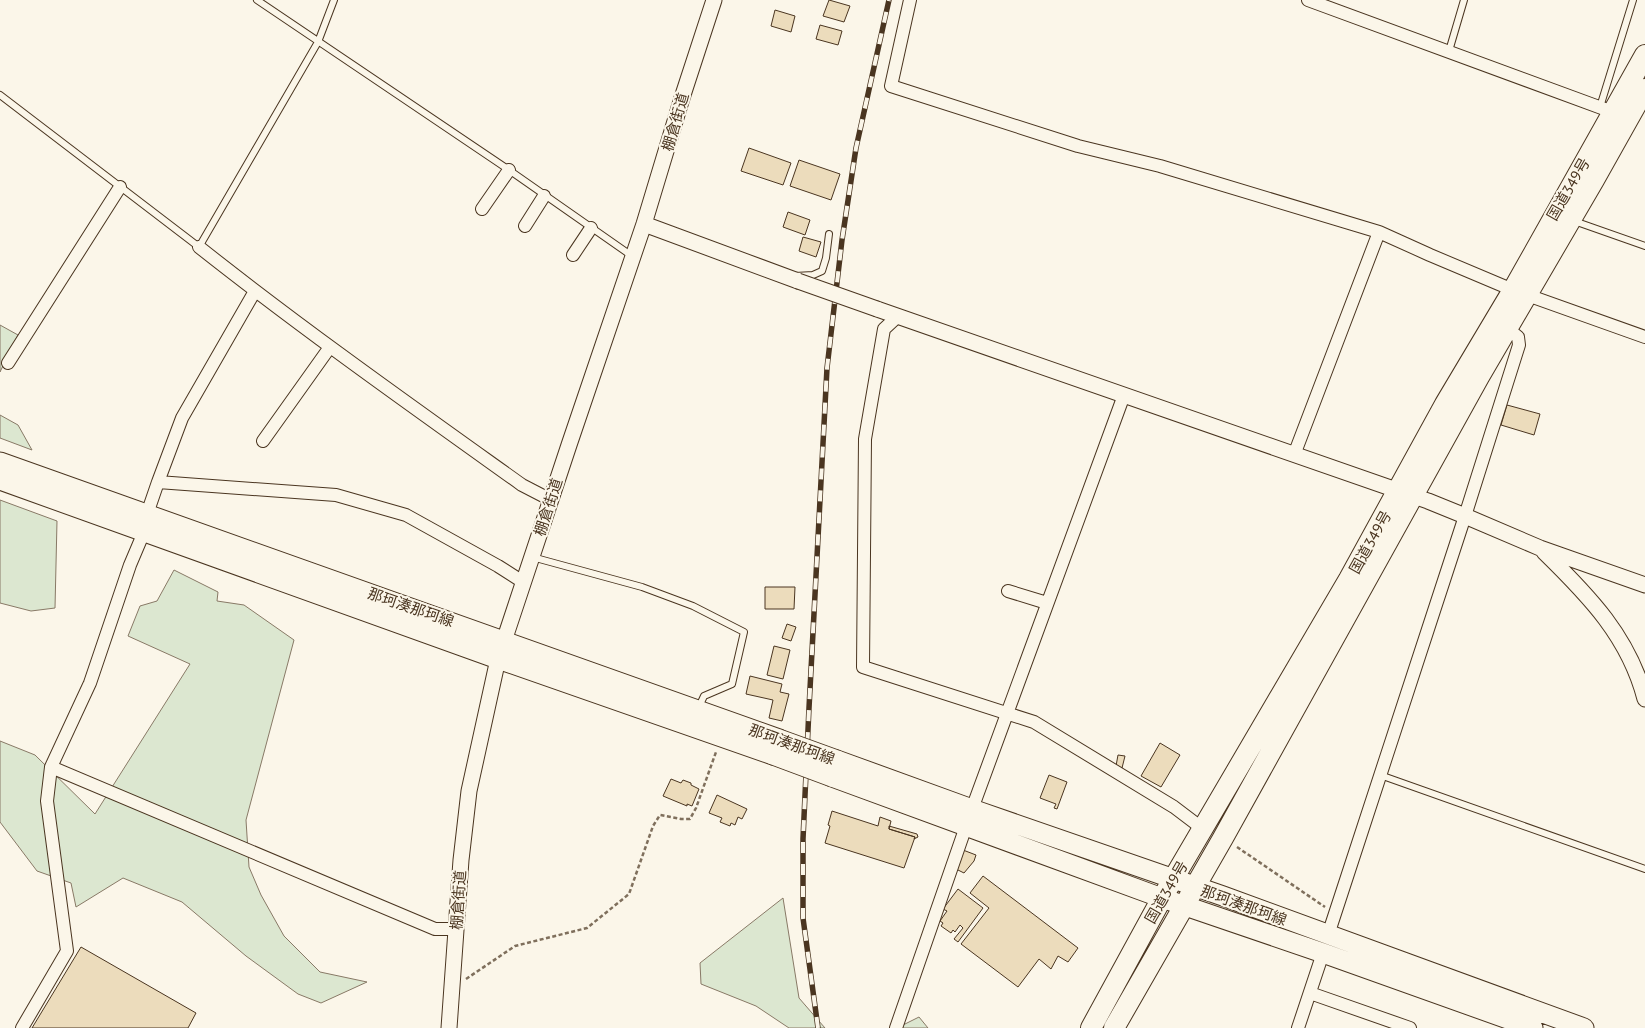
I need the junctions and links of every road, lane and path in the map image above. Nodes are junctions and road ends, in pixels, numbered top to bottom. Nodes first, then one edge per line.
1 (257, 0) edge
2 (334, 0) edge
3 (910, 0) edge
4 (1308, 0) edge
5 (1464, 0) edge
6 (1633, 0) edge
7 (711, 1) edge
8 (318, 42) junction
9 (1449, 51) junction
10 (1645, 55) edge
11 (1645, 89) edge
12 (0, 95) edge
13 (1613, 112) junction
14 (509, 170) junction
15 (120, 186) junction
16 (544, 196) junction
17 (482, 209) dead end
18 (1571, 220) junction
19 (644, 224) junction
20 (525, 226) dead end
21 (591, 228) junction
22 (1379, 232) junction
23 (829, 234) dead end
24 (1645, 246) edge
25 (199, 247) junction
26 (573, 255) dead end
27 (633, 257) junction
28 (792, 278) junction
29 (255, 291) junction
30 (1520, 293) junction
31 (898, 316) junction
32 (1508, 329) junction
33 (1645, 337) edge
34 (330, 346) junction
35 (8, 363) dead end
36 (1124, 395) junction
37 (263, 441) dead end
38 (1294, 455) junction
39 (0, 462) edge
40 (1, 482) edge
41 (158, 482) junction
42 (1406, 494) junction
43 (551, 500) junction
44 (1465, 516) junction
45 (145, 523) junction
46 (1540, 548) junction
47 (532, 557) junction
48 (523, 582) junction
49 (1645, 585) edge
50 (1008, 591) dead end
51 (1047, 603) junction
52 (504, 641) junction
53 (498, 660) junction
54 (1645, 699) edge
55 (698, 710) junction
56 (1007, 713) junction
57 (776, 747) junction
58 (716, 754) dead end
59 (51, 767) junction
60 (1379, 775) junction
61 (969, 817) junction
62 (1203, 829) junction
63 (1223, 838) junction
64 (1645, 869) edge
65 (1173, 879) junction
66 (1195, 887) junction
67 (1162, 898) junction
68 (1184, 905) junction
69 (1335, 914) junction
70 (456, 930) junction
71 (1325, 944) junction
72 (452, 983) junction
73 (1310, 993) junction
74 (22, 1028) edge
75 (449, 1028) edge
76 (896, 1028) edge
77 (1092, 1028) edge
78 (1114, 1028) edge
79 (1298, 1028) edge
80 (1410, 1028) edge
81 (1533, 1028) edge
82 (1584, 1028) edge

1 - 8 lane
2 - 8 lane
3 - 22 street
4 - 9 street
5 - 9 lane
6 - 13 lane
7 - 19 street, 棚倉街道
8 - 14 lane
8 - 25 lane
9 - 13 street
10 - 13 highway, 国道349号
11 - 13 highway, 国道349号
12 - 15 lane
13 - 18 highway, 国道349号
13 - 30 highway, 国道349号
14 - 16 lane
14 - 17 street
15 - 25 lane
15 - 35 street
16 - 20 street
16 - 21 lane
18 - 24 lane
18 - 30 highway, 国道349号
19 - 27 street, 棚倉街道
19 - 28 street
21 - 26 street
21 - 27 lane
22 - 30 street
22 - 38 street
23 - 28 lane
25 - 29 street
27 - 43 street, 棚倉街道
28 - 31 street, bridge
29 - 34 street
29 - 41 street
30 - 32 highway, 国道349号
30 - 33 street
30 - 42 highway, 国道349号
31 - 36 street
31 - 56 street
32 - 42 highway, 国道349号
32 - 44 street
34 - 37 street
34 - 43 street
36 - 38 street
36 - 51 street
38 - 42 street
39 - 45 main road, 那珂湊那珂線
40 - 45 main road, 那珂湊那珂線
41 - 45 street
41 - 48 street
42 - 44 street
42 - 62 highway, 国道349号
42 - 63 highway, 国道349号
43 - 47 street, 棚倉街道
44 - 46 street
44 - 60 street
45 - 52 main road, 那珂湊那珂線
45 - 53 main road, 那珂湊那珂線
45 - 59 street
46 - 49 street
46 - 54 street
47 - 48 street, 棚倉街道
47 - 55 lane
48 - 52 street, 棚倉街道
50 - 51 street
51 - 56 street
52 - 53 street, 棚倉街道
52 - 55 main road, 那珂湊那珂線
53 - 57 main road, 那珂湊那珂線
53 - 70 street, 棚倉街道
55 - 57 main road, 那珂湊那珂線
56 - 61 street
56 - 62 street
57 - 61 main road, 那珂湊那珂線, bridge
58 - 72 path
59 - 70 street
59 - 74 street
60 - 64 lane
60 - 69 street
61 - 65 main road, 那珂湊那珂線
61 - 67 main road, 那珂湊那珂線
61 - 76 street
62 - 65 highway, 国道349号
63 - 66 highway, 国道349号
63 - 69 path
65 - 66 main road, 那珂湊那珂線
65 - 67 highway, 国道349号
66 - 68 highway, 国道349号
66 - 71 main road, 那珂湊那珂線
67 - 68 main road, 那珂湊那珂線
67 - 77 highway, 国道349号
68 - 71 main road, 那珂湊那珂線
68 - 78 highway, 国道349号
69 - 71 street
70 - 72 street, 棚倉街道
71 - 73 street
71 - 81 main road, 那珂湊那珂線
71 - 82 main road, 那珂湊那珂線
72 - 75 street, 棚倉街道
73 - 79 street
73 - 80 street

